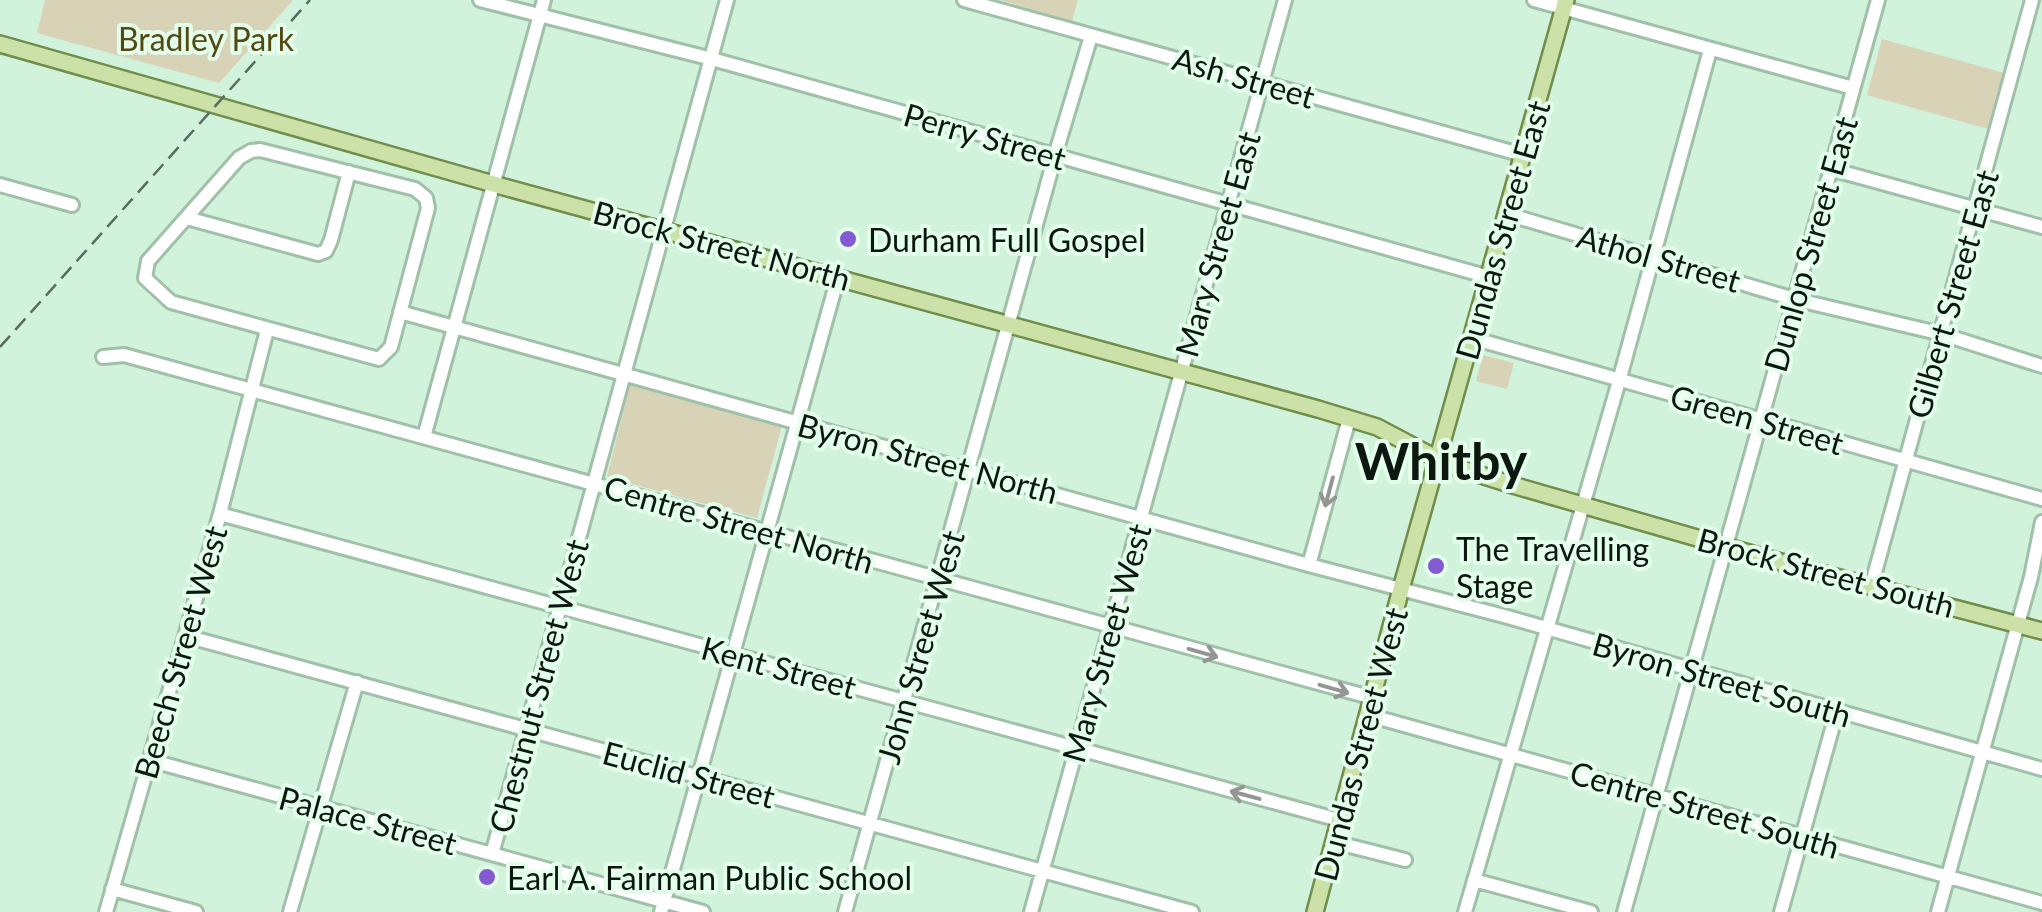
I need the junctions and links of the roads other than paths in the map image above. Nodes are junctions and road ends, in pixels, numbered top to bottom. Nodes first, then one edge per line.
1 (480, 0) edge
2 (544, 0) edge
3 (727, 0) edge
4 (964, 0) edge
5 (1285, 0) edge
6 (1534, 0) edge
7 (1878, 0) edge
8 (2032, 0) edge
9 (1565, 4) edge
10 (540, 16) junction
11 (1091, 36) junction
12 (0, 44) edge
13 (1710, 50) junction
14 (712, 58) junction
15 (1263, 82) junction
16 (1853, 88) junction
17 (1524, 155) junction
18 (1055, 156) junction
19 (1830, 169) junction
20 (349, 172) junction
21 (494, 184) junction
22 (0, 185) edge
23 (1229, 202) junction
24 (72, 205) dead end
25 (1976, 210) junction
26 (1507, 214) junction
27 (187, 218) junction
28 (2042, 228) edge
29 (665, 230) junction
30 (1654, 255) junction
31 (838, 277) junction
32 (1489, 278) junction
33 (1794, 298) junction
34 (400, 312) junction
35 (1010, 325) junction
36 (454, 327) junction
37 (267, 330) junction
38 (1942, 334) junction
39 (1472, 338) junction
40 (103, 357) dead end
41 (2042, 366) edge
42 (625, 373) junction
43 (1180, 373) junction
44 (1619, 381) junction
45 (252, 390) junction
46 (1452, 408) junction
47 (1349, 419) junction
48 (1761, 420) junction
49 (797, 422) junction
50 (424, 438) junction
51 (1408, 442) junction
52 (1437, 460) junction
53 (1905, 460) junction
54 (970, 470) junction
55 (594, 484) junction
56 (2042, 499) edge
57 (1582, 504) junction
58 (220, 514) junction
59 (1141, 517) junction
60 (2042, 522) edge
61 (767, 531) junction
62 (1728, 546) junction
63 (1309, 565) junction
64 (939, 580) junction
65 (1871, 587) junction
66 (1401, 588) junction
67 (561, 607) junction
68 (2018, 624) junction
69 (1110, 627) junction
70 (1547, 630) junction
71 (2042, 631) edge
72 (186, 636) junction
73 (732, 654) junction
74 (1693, 672) junction
75 (357, 682) junction
76 (1373, 698) junction
77 (904, 701) junction
78 (1837, 712) junction
79 (1368, 715) junction
80 (526, 730) junction
81 (1076, 749) junction
82 (1982, 752) junction
83 (1512, 756) junction
84 (149, 760) junction
85 (2042, 768) edge
86 (700, 777) junction
87 (1656, 796) junction
88 (322, 808) junction
89 (1339, 820) junction
90 (870, 824) junction
91 (1804, 837) junction
92 (1334, 842) junction
93 (492, 854) junction
94 (1405, 860) dead end
95 (1043, 870) junction
96 (1948, 877) junction
97 (1474, 880) junction
98 (112, 889) junction
99 (2042, 903) edge
100 (662, 906) edge
101 (106, 912) edge
102 (196, 912) edge
103 (290, 912) edge
104 (703, 912) edge
105 (845, 912) edge
106 (1031, 912) edge
107 (1192, 912) edge
108 (1315, 912) edge
109 (1466, 912) edge
110 (1590, 912) edge
111 (1624, 912) edge
112 (1781, 912) edge
113 (1938, 912) edge

1 - 10 street, Perry Street
2 - 10 street
3 - 14 street, Chestnut Street West
4 - 11 street, Ash Street
5 - 15 street, Mary Street East
6 - 9 street
7 - 16 street, Dunlop Street East
8 - 25 street, Gilbert Street East
9 - 13 street
9 - 17 main road, Dundas Street East
10 - 14 street, Perry Street
10 - 21 street
11 - 15 street, Ash Street
11 - 18 street, John Street West
12 - 21 main road, Brock Street North
13 - 16 street
13 - 30 street
14 - 18 street, Perry Street
14 - 29 street, Chestnut Street West
15 - 17 street, Ash Street
15 - 23 street, Mary Street East
16 - 19 street, Dunlop Street East
17 - 26 main road, Dundas Street East
18 - 23 street, Perry Street
18 - 35 street, John Street West
19 - 25 street
19 - 33 street, Dunlop Street East
20 - 27 street
20 - 27 street
20 - 34 street
21 - 29 main road, Brock Street North
21 - 36 street
22 - 24 street
23 - 32 street, Perry Street
23 - 43 street, Mary Street East
25 - 28 street
25 - 38 street, Gilbert Street East
26 - 30 street, Athol Street
26 - 32 main road, Dundas Street East
27 - 37 street
29 - 31 main road, Brock Street North
29 - 42 street, Chestnut Street West
30 - 33 street, Athol Street
30 - 44 street
31 - 35 main road, Brock Street North
31 - 49 street
32 - 39 main road, Dundas Street East
33 - 38 street, Athol Street
33 - 48 street, Dunlop Street East
34 - 36 street, Byron Street North
34 - 37 street
35 - 43 main road, Brock Street North
35 - 54 street, John Street West
36 - 42 street, Byron Street North
36 - 50 street
37 - 45 street, Beech Street West
38 - 41 street, Athol Street
38 - 53 street, Gilbert Street East
39 - 44 street, Green Street
39 - 46 main road, Dundas Street East
40 - 45 street, Centre Street North
42 - 49 street, Byron Street North
42 - 55 street, Chestnut Street West
43 - 47 main road, Brock Street North
43 - 59 street, Mary Street West
44 - 48 street, Green Street
44 - 57 street
45 - 50 street, Centre Street North
45 - 58 street, Beech Street West
46 - 51 main road
46 - 52 main road, Dundas Street East
47 - 51 main road, Brock Street North
47 -> 63 street
48 - 53 street, Green Street
48 - 62 street, Dunlop Street East
49 - 54 street, Byron Street North
49 - 61 street
50 - 55 street, Centre Street North
51 - 52 main road, Brock Street North
52 - 57 main road, Brock Street South
52 - 66 main road, Dundas Street West
53 - 56 street, Green Street
53 - 65 street, Gilbert Street East
54 - 59 street, Byron Street North
54 - 64 street, John Street West
55 - 61 street, Centre Street North
55 - 67 street, Chestnut Street West
57 - 62 main road, Brock Street South
57 - 70 street
58 - 67 street, Kent Street
58 - 72 street, Beech Street West
59 - 63 street, Byron Street North
59 - 69 street, Mary Street West
60 - 68 street
61 - 64 street, Centre Street North
61 - 73 street
62 - 65 main road, Brock Street South
62 - 74 street, Dunlop Street East
63 - 66 street, Byron Street North
64 - 69 street, Centre Street North
64 - 77 street, John Street West
65 - 68 main road, Brock Street South
66 - 70 street, Byron Street South
66 - 76 main road, Dundas Street West
67 - 73 street, Kent Street
67 - 80 street, Chestnut Street West
68 - 71 main road, Brock Street South
68 - 82 street
69 -> 76 street, Centre Street North
69 - 81 street, Mary Street West
70 - 74 street, Byron Street South
70 - 83 street
72 - 75 street, Euclid Street
72 - 84 street, Beech Street West
73 - 77 street, Kent Street
73 - 86 street
74 - 78 street, Byron Street South
74 - 87 street, Dunlop Street East
75 - 80 street, Euclid Street
75 - 88 street
76 - 79 main road, Dundas Street West
77 - 81 street, Kent Street
77 - 90 street, John Street West
78 - 82 street, Byron Street South
78 - 91 street
79 - 83 street, Centre Street South
79 - 89 main road, Dundas Street West
80 - 86 street, Euclid Street
80 - 93 street, Chestnut Street West
89 -> 81 street, Kent Street
81 - 95 street, Mary Street West
82 - 85 street, Byron Street South
82 - 96 street
83 - 87 street, Centre Street South
83 - 97 street
84 - 88 street, Palace Street
84 - 98 street, Beech Street West
86 - 90 street, Euclid Street
86 - 100 street
87 - 91 street, Centre Street South
87 - 111 street, Dunlop Street East
88 - 93 street, Palace Street
88 - 103 street
89 - 92 main road, Dundas Street West
90 - 95 street, Euclid Street
90 - 105 street, John Street West
91 - 96 street, Centre Street South
91 - 112 street
92 - 94 street
92 - 108 main road, Dundas Street West
93 - 100 street, Palace Street
95 - 106 street, Mary Street West
95 - 107 street, Euclid Street
96 - 99 street, Centre Street South
96 - 113 street
97 - 109 street
97 - 110 street
98 - 101 street, Beech Street West
98 - 102 street
100 - 104 street, Palace Street

